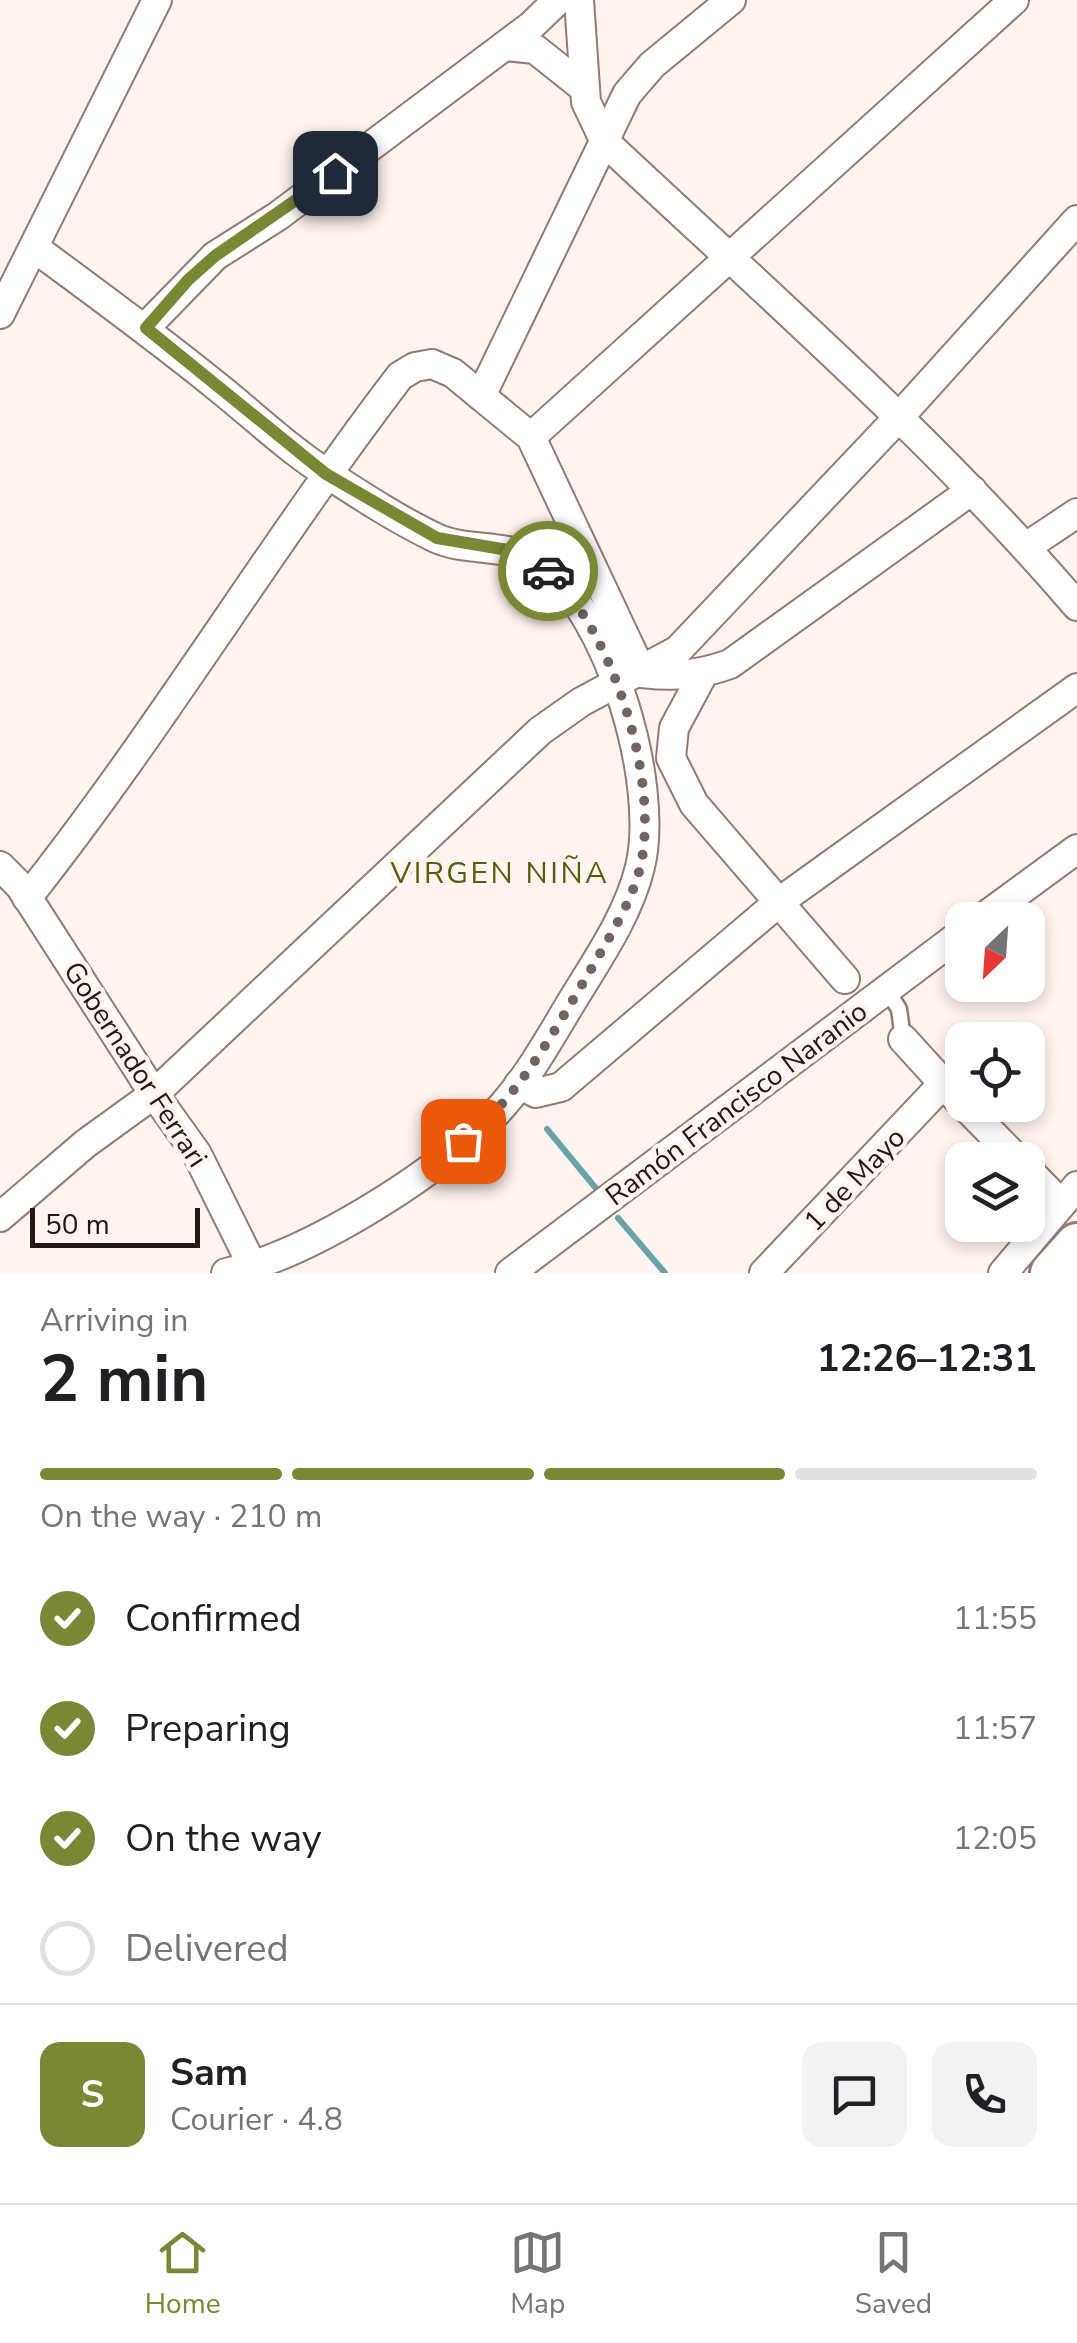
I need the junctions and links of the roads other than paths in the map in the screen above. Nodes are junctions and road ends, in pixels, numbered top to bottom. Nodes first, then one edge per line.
1 (157, 0) edge
2 (558, 0) edge
3 (579, 0) edge
4 (731, 0) edge
5 (1014, 0) edge
6 (505, 46) junction
7 (584, 88) junction
8 (605, 142) junction
9 (1077, 220) edge
10 (36, 249) junction
11 (729, 258) junction
12 (0, 314) edge
13 (146, 328) junction
14 (481, 396) junction
15 (900, 416) junction
16 (532, 437) junction
17 (326, 474) junction
18 (972, 490) junction
19 (1077, 513) edge
20 (578, 534) junction
21 (1026, 547) junction
22 (539, 564) junction
23 (1077, 606) edge
24 (642, 673) junction
25 (704, 674) junction
26 (616, 683) junction
27 (1077, 688) edge
28 (1077, 849) edge
29 (0, 866) edge
30 (28, 898) junction
31 (779, 902) junction
32 (1005, 902) edge
33 (945, 945) edge
34 (845, 979) dead end
35 (886, 988) junction
36 (904, 1039) joint
37 (518, 1084) junction
38 (945, 1085) edge
39 (154, 1094) junction
40 (945, 1109) edge
41 (981, 1122) edge
42 (1000, 1142) edge
43 (1045, 1180) edge
44 (1069, 1195) edge
45 (0, 1217) edge
46 (1077, 1245) edge
47 (245, 1271) edge
48 (510, 1273) edge
49 (764, 1273) edge
50 (1003, 1273) edge
51 (1052, 1273) edge

1 - 10 street
2 - 6 street
3 - 7 street
4 - 8 street
5 - 11 street
6 - 7 street
6 - 13 street
7 - 8 street
8 - 11 street
8 - 14 street
9 - 15 street
10 - 12 street
10 - 13 street
11 - 15 street
11 - 16 street
13 - 17 street
14 - 16 street
14 - 17 street
15 - 18 street
15 - 24 street
16 - 20 street
17 - 22 street
17 - 30 street
18 - 21 street
18 - 25 street
19 - 21 street
20 - 22 lane
20 - 24 street
21 - 23 street
22 - 26 street
24 - 25 street
24 - 26 street
25 - 31 street
26 - 37 street
26 - 39 street
27 - 31 street
28 - 32 street
29 - 30 street, Gobernador Ferrari
30 - 39 street, Gobernador Ferrari
31 - 34 street
31 - 37 street
33 - 35 street, Ramón Francisco Naranio
35 - 36 lane
35 - 48 street, Ramón Francisco Naranio
36 - 38 street
37 - 47 street
39 - 45 street
39 - 47 street, Gobernador Ferrari
40 - 49 street, 1 de Mayo
41 - 42 street
43 - 44 street
44 - 50 street
46 - 51 main road

